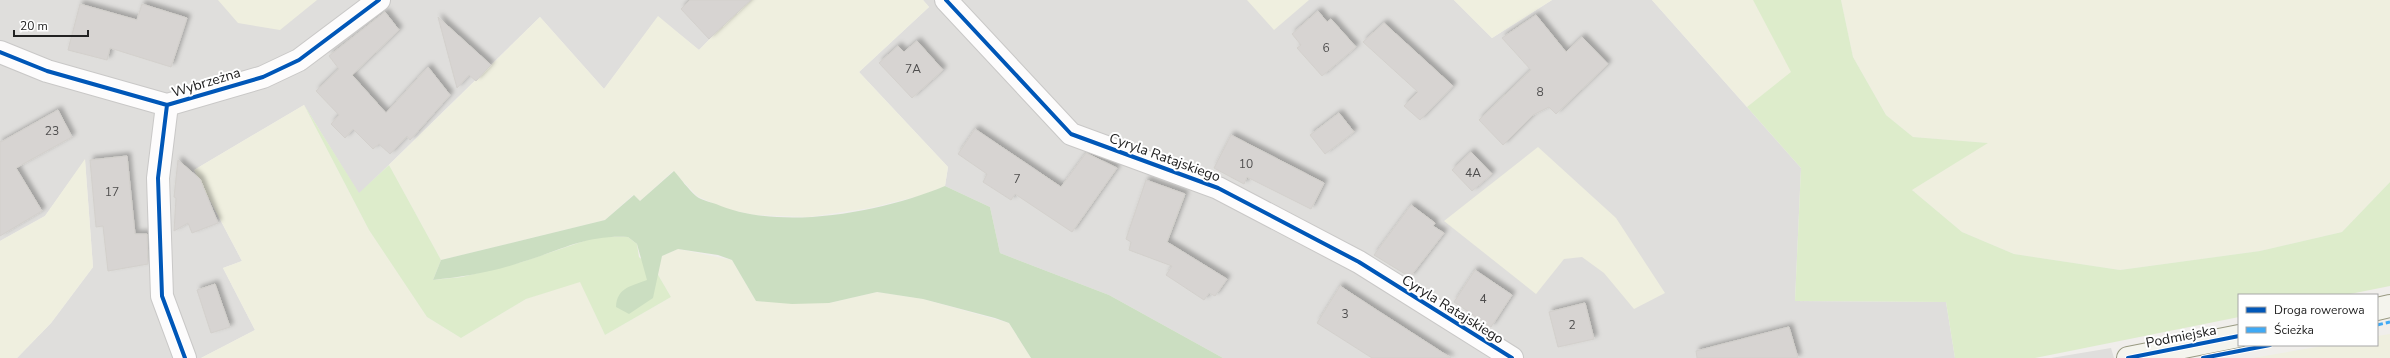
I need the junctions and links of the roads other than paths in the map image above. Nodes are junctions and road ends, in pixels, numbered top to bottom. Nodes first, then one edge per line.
1 (379, 0) edge
2 (946, 0) edge
3 (0, 52) edge
4 (167, 105) junction
5 (2390, 306) edge
6 (2378, 309) edge
7 (2238, 336) edge
8 (185, 358) edge
9 (1512, 358) edge
10 (2128, 358) edge

1 - 4 street, Wybrzeżna
2 - 9 street, Cyryla Ratajskiego
3 - 4 street, Wybrzeżna
4 - 8 street
5 - 6 street
7 - 10 street, Podmiejska

